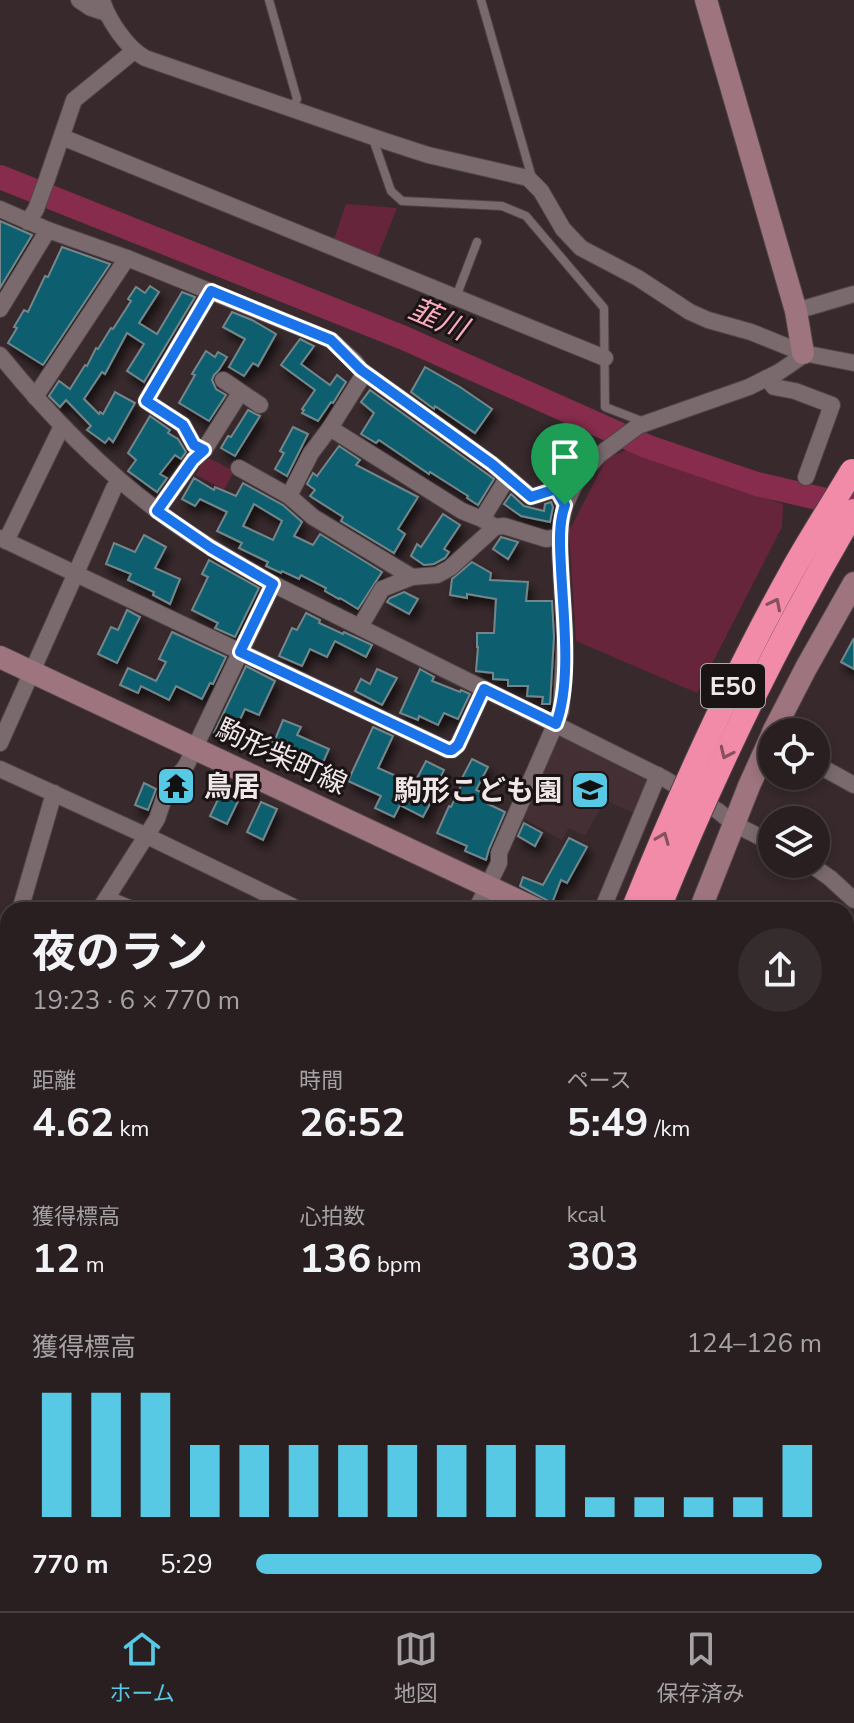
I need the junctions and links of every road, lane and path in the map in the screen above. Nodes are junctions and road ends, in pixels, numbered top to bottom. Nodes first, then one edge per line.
1 (79, 0) edge
2 (269, 0) edge
3 (481, 0) edge
4 (706, 0) edge
5 (104, 7) edge
6 (134, 51) junction
7 (293, 108) junction
8 (62, 137) junction
9 (372, 137) junction
10 (534, 182) junction
11 (0, 209) edge
12 (32, 215) junction
13 (48, 230) junction
14 (477, 242) dead end
15 (127, 258) junction
16 (211, 291) junction
17 (854, 294) edge
18 (456, 297) junction
19 (0, 309) edge
20 (796, 311) junction
21 (803, 353) junction
22 (0, 357) edge
23 (605, 358) junction
24 (854, 363) edge
25 (361, 370) junction
26 (767, 378) junction
27 (223, 380) dead end
28 (240, 393) junction
29 (35, 397) junction
30 (260, 405) dead end
31 (641, 424) junction
32 (62, 426) junction
33 (330, 428) junction
34 (204, 450) junction
35 (239, 468) dead end
36 (853, 469) edge
37 (508, 477) junction
38 (806, 477) dead end
39 (120, 481) junction
40 (289, 496) junction
41 (565, 505) junction
42 (157, 511) junction
43 (854, 511) edge
44 (489, 523) junction
45 (560, 537) junction
46 (3, 540) edge
47 (76, 574) junction
48 (412, 577) junction
49 (273, 584) junction
50 (851, 596) edge
51 (360, 627) junction
52 (240, 652) junction
53 (0, 657) edge
54 (33, 671) junction
55 (484, 689) junction
56 (781, 718) edge
57 (556, 724) junction
58 (0, 743) edge
59 (195, 748) junction
60 (758, 768) edge
61 (0, 769) edge
62 (830, 772) edge
63 (658, 775) junction
64 (854, 785) edge
65 (54, 793) junction
66 (734, 824) junction
67 (147, 836) junction
68 (758, 836) edge
69 (830, 878) edge
70 (487, 886) junction
71 (854, 900) edge
72 (22, 902) edge
73 (104, 902) edge
74 (279, 902) edge
75 (480, 902) edge
76 (521, 902) edge
77 (605, 902) edge
78 (636, 902) edge
79 (661, 902) edge
80 (703, 902) edge

1 - 5 street
2 - 7 lane
3 - 10 lane
4 - 20 street
5 - 6 street
6 - 7 street
6 - 8 street
7 - 9 street
8 - 12 street
8 - 18 street
9 - 10 street
9 - 23 lane
10 - 21 street
11 - 12 street
12 - 13 street
13 - 15 street
13 - 19 street
14 - 18 lane
15 - 16 street
15 - 29 street
16 - 25 street
16 - 34 street
17 - 20 street
18 - 23 street
20 - 21 street
21 - 24 street
21 - 26 street
22 - 29 street
23 - 31 lane
25 - 33 street
25 - 37 street
26 - 31 street
26 - 38 street
27 - 28 street
28 - 30 street
28 - 34 street
29 - 32 street
31 - 41 street
32 - 39 street
32 - 46 street
33 - 40 street
33 - 44 street
34 - 42 street
35 - 40 street
78 -> 36 highway, E50, bridge
37 - 41 street
37 - 44 street
39 - 42 street
39 - 47 street
40 - 48 street
41 - 45 street
42 - 49 street
43 -> 79 highway, E50, bridge
44 - 45 street
44 - 48 street
45 - 57 street
46 - 47 street
47 - 52 street
47 - 54 street
48 - 51 street
49 - 51 street
49 - 52 street
50 - 56 street
51 - 55 street
52 - 55 street
52 - 59 street
53 - 54 street, 駒形柴町線
54 - 58 street
54 - 59 street, 駒形柴町線
55 - 57 street
57 - 63 street
57 - 70 street
59 - 67 street
59 - 70 street, 駒形柴町線
60 - 66 street
61 - 65 street
62 - 64 street
63 - 66 street
63 - 77 street
65 - 67 street
65 - 72 street
66 - 68 street
66 - 80 street
67 - 73 street
67 - 74 street
69 - 71 street
70 - 75 street
70 - 76 street, 駒形柴町線

